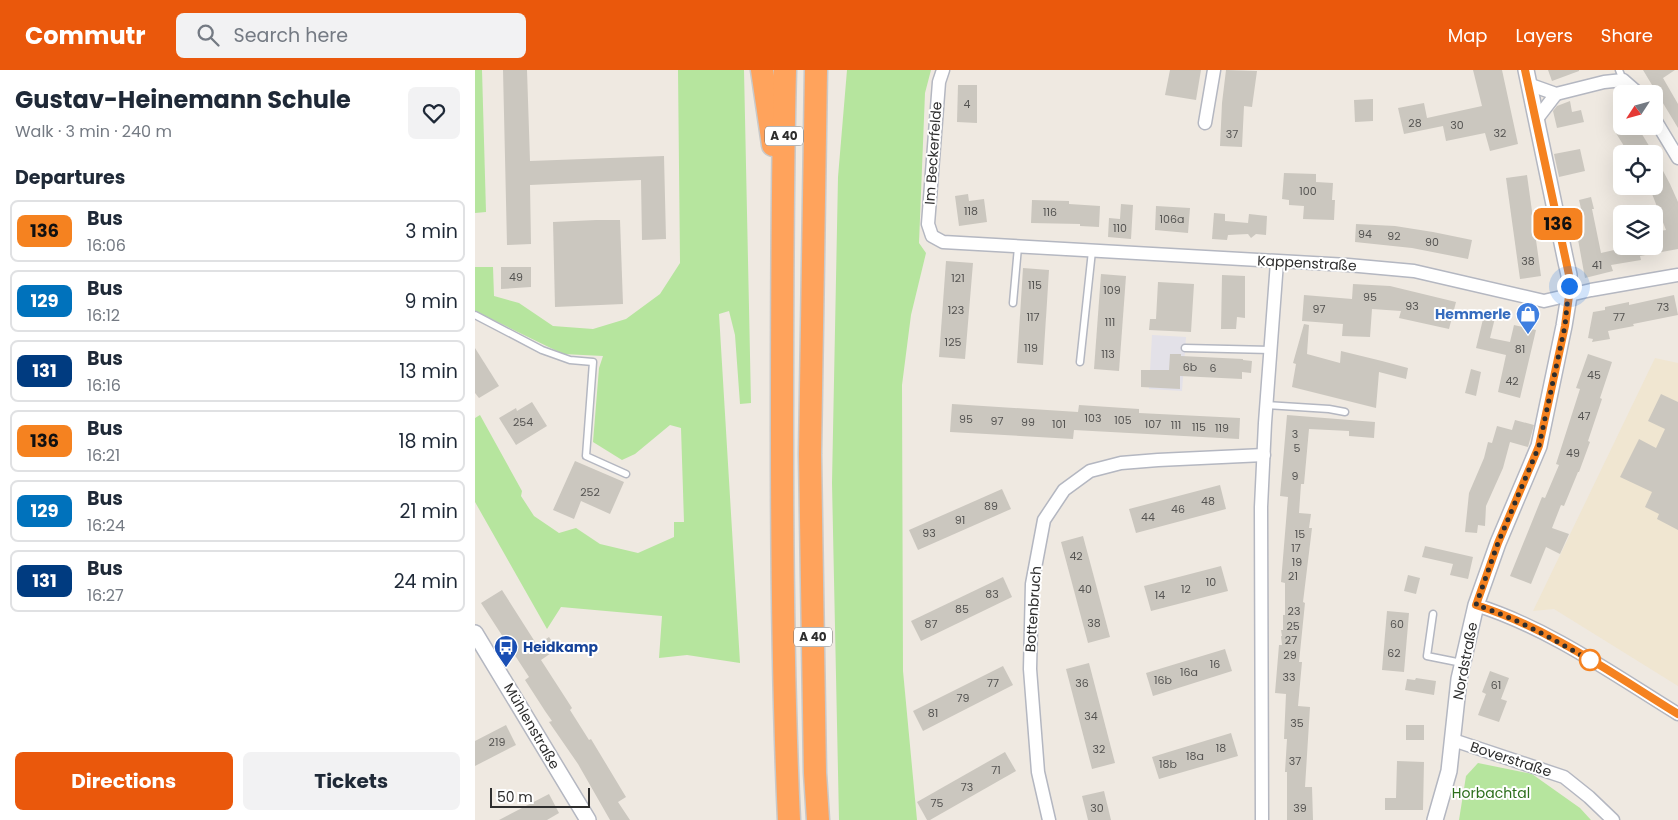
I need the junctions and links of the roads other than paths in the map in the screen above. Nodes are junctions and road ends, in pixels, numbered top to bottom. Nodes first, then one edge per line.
1 (762, 70) edge
2 (785, 70) edge
3 (817, 70) edge
4 (826, 70) edge
5 (943, 70) edge
6 (1214, 70) edge
7 (1621, 75) edge
8 (1527, 77) edge
9 (1630, 85) edge
10 (1556, 94) junction
11 (1536, 120) junction
12 (1205, 123) dead end
13 (1663, 133) edge
14 (815, 142) junction
15 (1678, 158) edge
16 (782, 203) junction
17 (932, 236) joint
18 (1018, 247) junction
19 (1092, 251) junction
20 (1277, 262) junction
21 (1678, 275) edge
22 (1569, 296) junction
23 (1013, 304) dead end
24 (475, 315) edge
25 (1185, 348) dead end
26 (1271, 350) junction
27 (1080, 362) dead end
28 (1267, 405) junction
29 (1345, 412) dead end
30 (1264, 455) junction
31 (626, 474) dead end
32 (1476, 605) junction
33 (1433, 614) dead end
34 (475, 633) edge
35 (1462, 664) junction
36 (1678, 714) edge
37 (1453, 740) junction
38 (588, 820) edge
39 (789, 820) edge
40 (818, 820) edge
41 (1049, 820) edge
42 (1263, 820) edge
43 (1435, 820) edge
44 (1613, 820) edge

1 - 16 highway
2 - 16 highway, A 40
3 - 14 highway, A 40
4 - 14 highway
5 - 17 street, Im Beckerfelde
6 - 12 street
7 - 9 street
7 - 10 street
8 - 10 street
8 - 11 street, Nordstraße
10 - 11 street
11 - 22 street, Nordstraße
13 - 15 street
14 - 40 highway, A 40
16 - 39 highway, A 40
17 - 18 street, Kappenstraße
18 - 19 street, Kappenstraße
18 - 23 lane
19 - 20 street, Kappenstraße
19 - 27 lane
20 - 22 street, Kappenstraße
20 - 26 street
21 - 22 street, Kappenstraße
22 - 32 street, Nordstraße
24 - 31 lane
25 - 26 lane
26 - 28 street
28 - 29 lane
28 - 30 street
30 - 41 street, Bottenbruch
30 - 42 street
32 - 35 street, Nordstraße
32 - 36 street
33 - 35 lane
34 - 38 street, Mühlenstraße
35 - 37 street, Nordstraße
37 - 43 street, Nordstraße
37 - 44 street, Boverstraße

